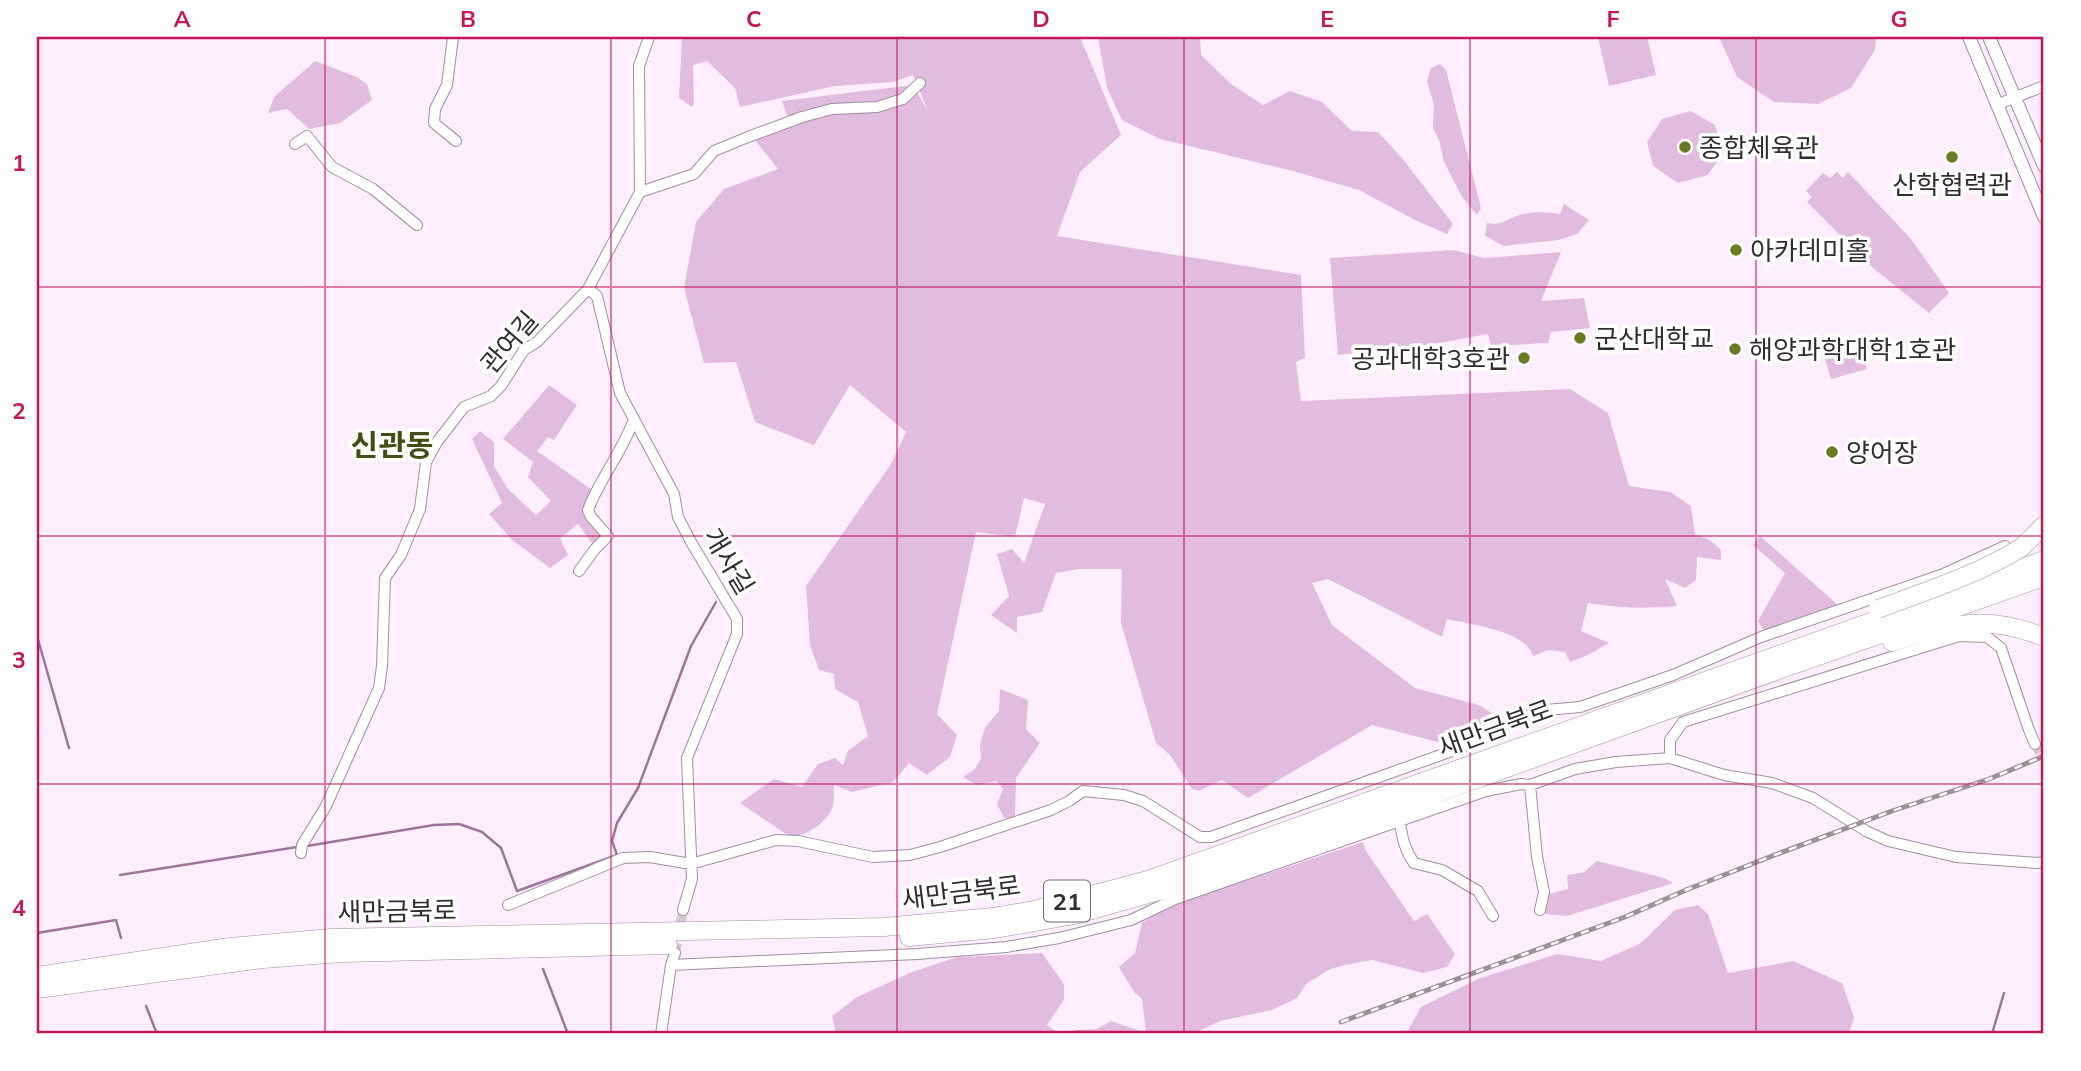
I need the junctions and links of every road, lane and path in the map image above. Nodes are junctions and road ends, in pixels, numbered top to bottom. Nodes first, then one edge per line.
1 (453, 37) edge
2 (649, 37) edge
3 (1969, 37) edge
4 (1989, 37) edge
5 (920, 83) dead end
6 (2044, 86) edge
7 (2015, 97) junction
8 (1996, 105) junction
9 (456, 141) dead end
10 (295, 144) dead end
11 (2044, 166) edge
12 (640, 192) junction
13 (2044, 218) edge
14 (417, 225) dead end
15 (588, 289) junction
16 (634, 419) junction
17 (2044, 525) edge
18 (2013, 547) junction
19 (2044, 560) edge
20 (579, 571) dead end
21 (2044, 577) edge
22 (2044, 637) edge
23 (1821, 640) junction
24 (1787, 667) junction
25 (2035, 744) tunnel mouth
26 (1670, 758) junction
27 (1530, 785) junction
28 (1400, 822) junction
29 (302, 850) dead end
30 (2044, 862) edge
31 (691, 864) junction
32 (508, 905) dead end
33 (683, 910) tunnel mouth
34 (1540, 910) dead end
35 (1493, 916) dead end
36 (675, 953) tunnel mouth
37 (671, 965) junction
38 (37, 976) edge
39 (37, 989) edge
40 (660, 1034) edge

1 - 9 street
2 - 12 street, 관여길
3 - 8 street
4 - 7 street
5 - 12 street
6 - 7 street
7 - 8 street
7 - 11 street
8 - 13 street
10 - 14 street
12 - 15 street, 관여길
15 - 16 street, 개사길
15 - 29 street, 관여길
16 - 20 street
16 - 31 street, 개사길
17 - 18 highway
18 - 23 highway, bridge
18 - 31 street
19 - 23 highway, 새만금북로 / 21
21 - 24 highway, 새만금북로 / 21
22 - 24 highway
23 - 38 highway, 새만금북로 / 21
24 - 39 highway, 새만금북로 / 21
25 - 26 street
26 - 27 street
26 - 30 street
27 - 28 street
27 - 34 street
28 - 35 street
28 - 37 street
31 - 32 street
31 - 33 street, 개사길
36 - 37 street
37 - 40 street

